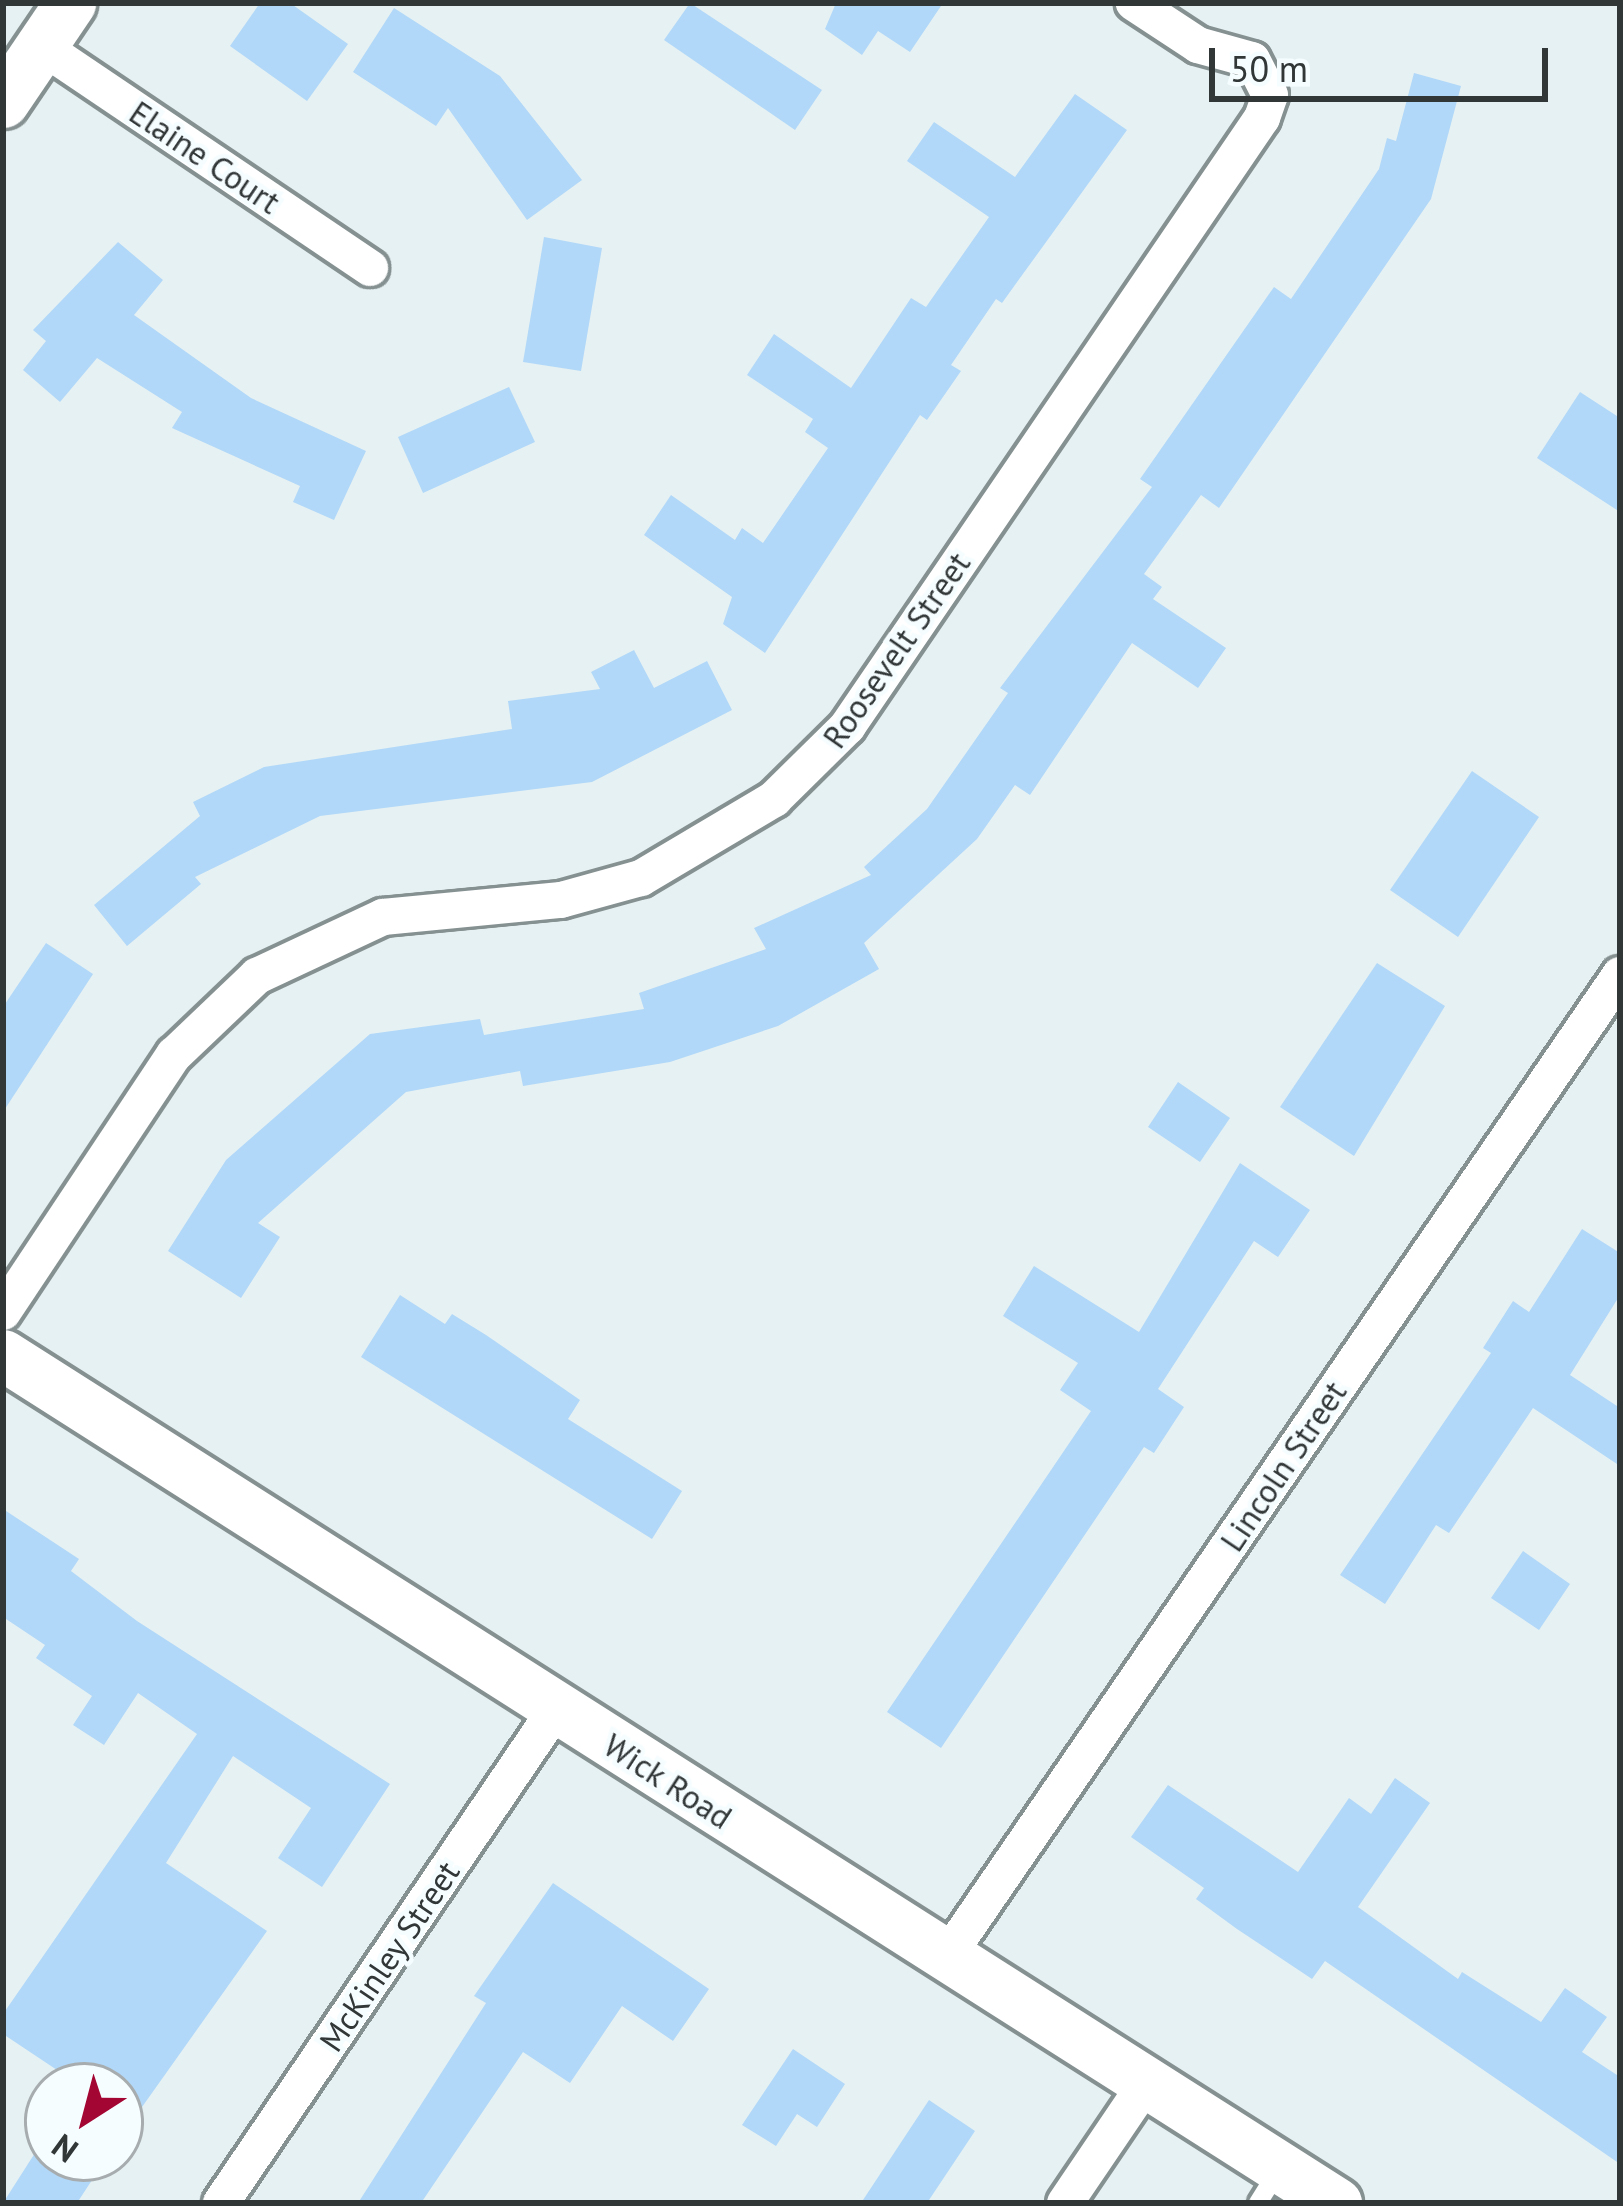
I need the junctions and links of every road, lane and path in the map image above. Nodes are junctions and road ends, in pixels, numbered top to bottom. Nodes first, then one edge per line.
1 (70, 3) edge
2 (1134, 3) edge
3 (40, 46) junction
4 (3, 102) edge
5 (370, 268) dead end
6 (1620, 975) edge
7 (3, 1312) edge
8 (3, 1355) edge
9 (556, 1709) junction
10 (946, 1958) junction
11 (1144, 2085) junction
12 (1269, 2186) edge
13 (220, 2203) edge
14 (1065, 2203) edge
15 (1336, 2203) edge

1 - 3 street
2 - 7 street, Roosevelt Street
3 - 4 street
3 - 5 street, Elaine Court
6 - 10 street, Lincoln Street
8 - 9 street, Wick Road
9 - 10 street, Wick Road
9 - 13 street, McKinley Street
10 - 11 street, Wick Road
11 - 12 street, Wick Road
11 - 14 street
12 - 15 street, Wick Road

